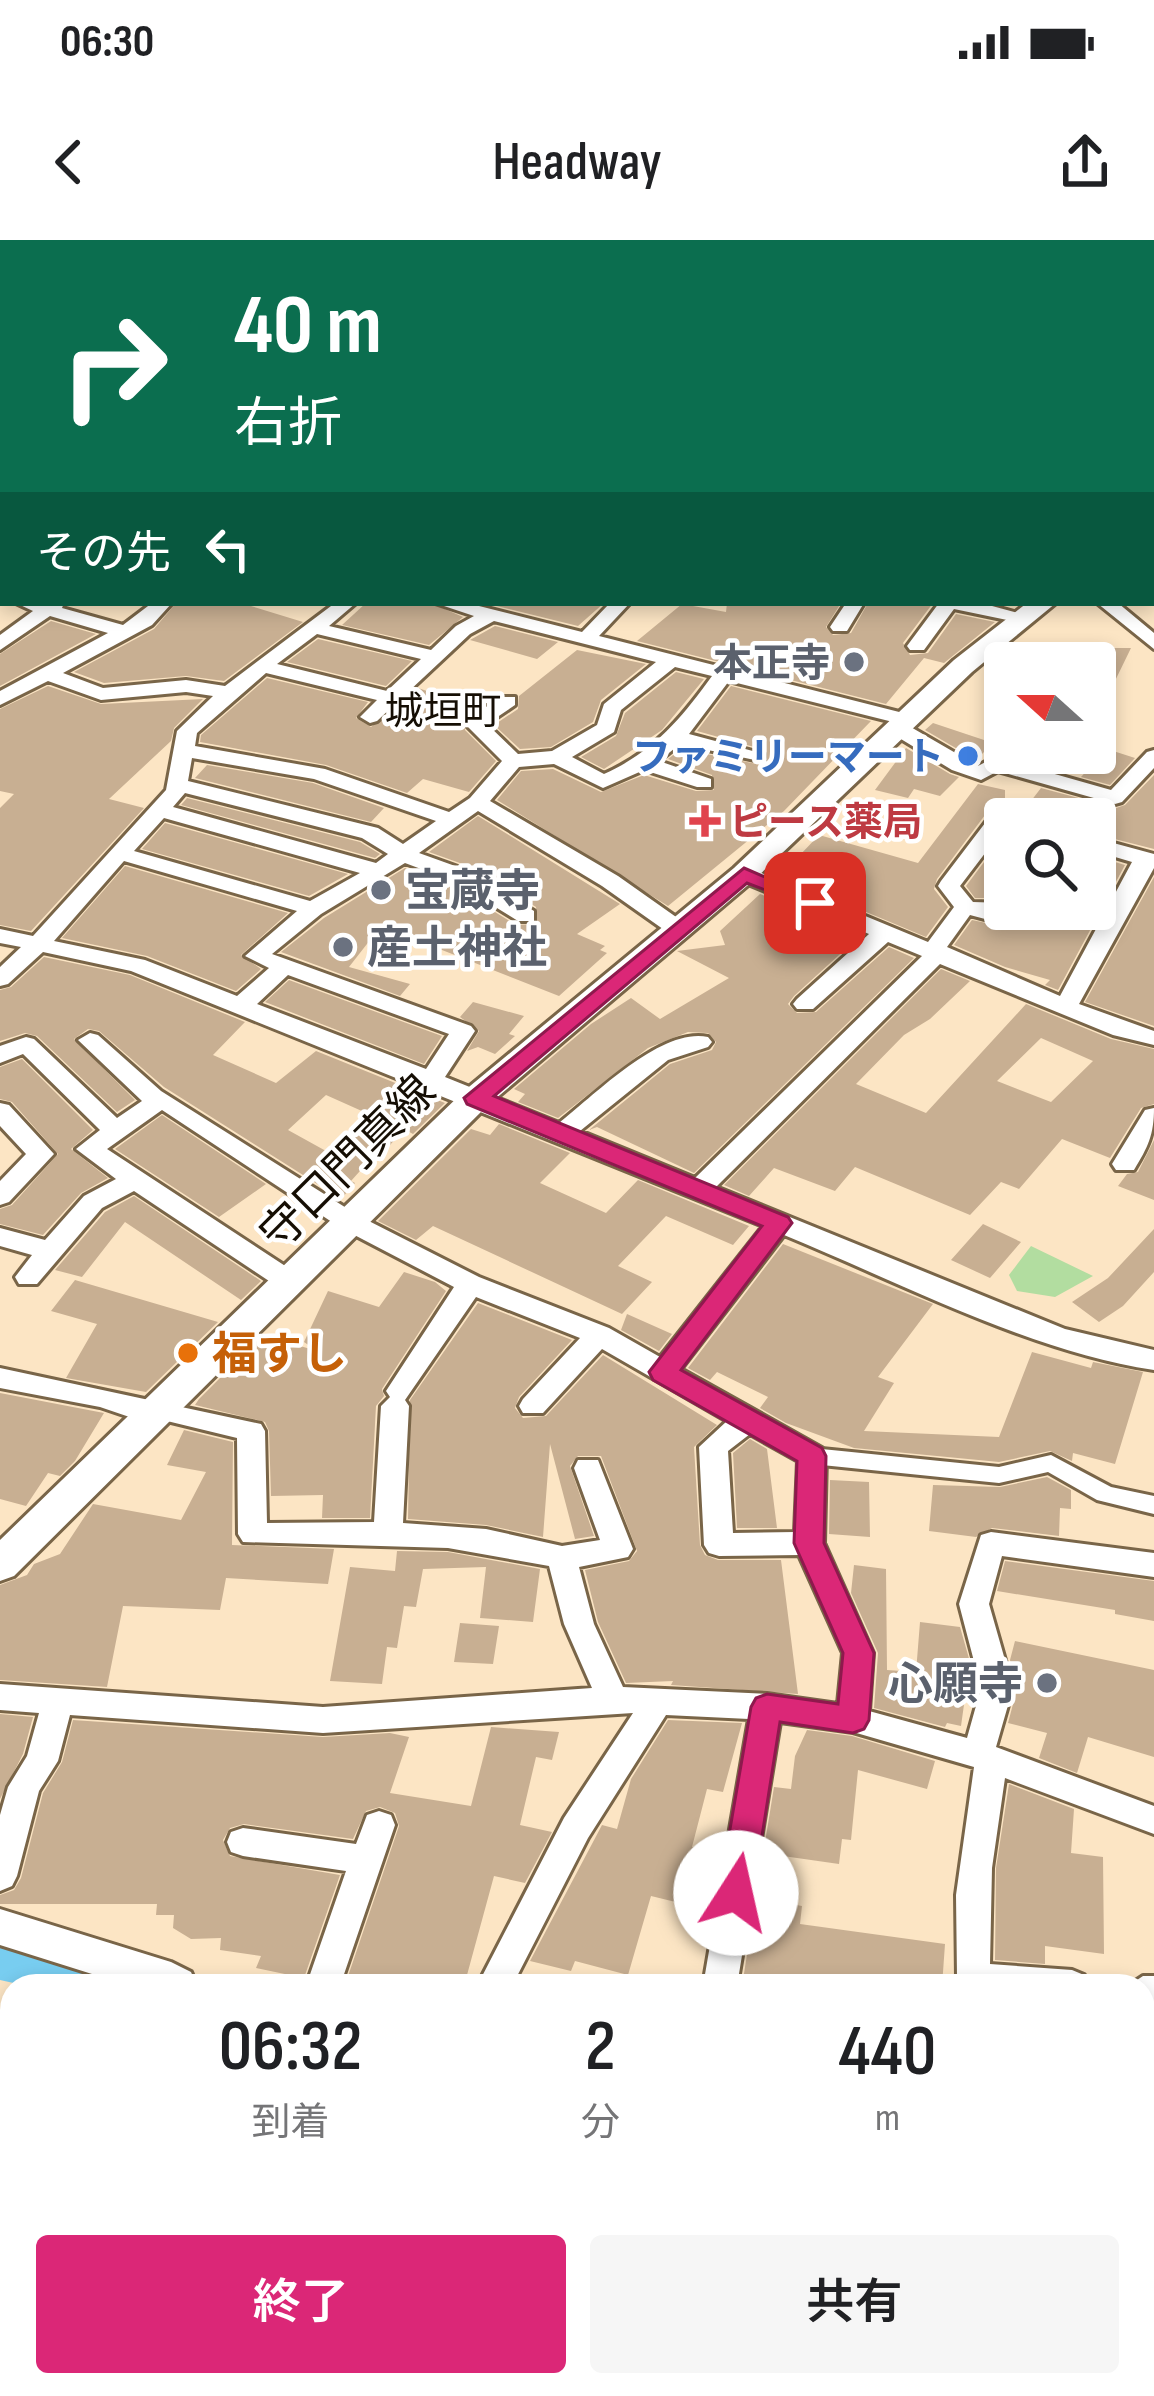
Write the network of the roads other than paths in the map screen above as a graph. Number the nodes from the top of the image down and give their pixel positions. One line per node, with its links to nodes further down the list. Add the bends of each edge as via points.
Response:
1 (52, 606): 14 (street); 16 (street)
2 (159, 606): 14 (street)
3 (342, 606): 12 (street)
4 (456, 606): 11 (street)
5 (618, 606): 15 (street)
6 (853, 606): 13 (street)
7 (949, 606): 18 (street)
8 (982, 606): 10 (street)
9 (1110, 606): 17 (street)
10 (1034, 611): 29 (main road, 守口門真線)
11 (491, 615): 15 (street); 19 (street)
12 (310, 627): 19 (street); 21 (street)
13 (840, 627)
14 (126, 632): 23 (street)
15 (586, 639): 20 (street)
16 (0, 644)
17 (1154, 644)
18 (917, 646)
19 (435, 657): 25 (street)
20 (670, 661): 22 (street); 33 (street, via 611,708 607,728)
21 (261, 666): 24 (street); 25 (street)
22 (724, 674): 29 (street); 30 (street)
23 (50, 675): 24 (street, via 101,694 169,686); 26 (street)
24 (229, 693): 31 (street, via 187,731)
25 (392, 698): 28 (street)
26 (0, 699)
27 (508, 701): 35 (street, via 476,723)
28 (370, 717)
29 (903, 724): 32 (street, via 961,770 981,774 995,763 1115,798); 48 (main road, 守口門真線)
30 (679, 737): 34 (street); 36 (street)
31 (184, 750): 38 (street); 41 (street, via 318,773)
32 (1154, 756)
33 (557, 757): 35 (street); 36 (street, via 603,782)
34 (757, 758)
35 (513, 761): 39 (street)
36 (646, 764): 37 (street)
37 (704, 783)
38 (177, 785): 40 (street); 45 (street, via 353,828)
39 (477, 802): 41 (street); 53 (street)
40 (160, 810): 44 (street); 47 (street)
41 (453, 820): 45 (street)
42 (984, 840): 49 (street, via 950,886)
43 (1116, 852): 46 (street)
44 (118, 853): 50 (street); 56 (street)
45 (406, 856): 47 (street); 52 (street, via 461,876)
46 (1148, 863): 62 (street)
47 (379, 871): 50 (street)
48 (744, 874): 53 (main road, 守口門真線); 54 (street)
49 (965, 907): 51 (street); 57 (street)
50 (313, 909): 58 (street, via 256,956)
51 (984, 912)
52 (526, 916)
53 (678, 928): 68 (main road, 守口門真線)
54 (886, 931): 57 (street); 60 (street)
55 (0, 936): 56 (street)
56 (40, 942): 59 (street); 61 (street, via 137,965)
57 (936, 951): 62 (street); 76 (street)
58 (285, 966): 61 (street); 67 (street, via 464,1031)
59 (0, 979)
60 (805, 1004)
61 (241, 1005): 67 (street)
62 (1066, 1006): 63 (street)
63 (1154, 1038)
64 (90, 1040): 69 (street)
65 (700, 1042): 73 (street, via 660,1055)
66 (0, 1055): 72 (street, via 26,1043)
67 (431, 1080): 68 (street)
68 (476, 1098): 73 (street); 78 (main road, 守口門真線)
69 (158, 1102): 72 (street); 78 (street)
70 (0, 1111): 77 (street, via 41,1154)
71 (1154, 1116): 74 (street)
72 (115, 1130): 75 (street, via 89,1149)
73 (561, 1133): 76 (street)
74 (1125, 1164)
75 (135, 1180): 81 (street, via 93,1202); 83 (street)
76 (698, 1190): 79 (street)
77 (0, 1196)
78 (350, 1222): 83 (main road, 守口門真線); 84 (street)
79 (779, 1223): 86 (street, via 1055,1336); 87 (street)
80 (0, 1238): 81 (street)
81 (48, 1250): 82 (street)
82 (28, 1277)
83 (290, 1282): 90 (main road, 守口門真線)
84 (470, 1284): 85 (street); 95 (street, via 397,1399)
85 (599, 1335): 87 (street); 89 (street)
86 (1154, 1360)
87 (663, 1372): 91 (street)
88 (0, 1378): 90 (street)
89 (533, 1406)
90 (159, 1413): 95 (street, via 251,1431 253,1534); 99 (main road, 守口門真線)
91 (747, 1421): 92 (street); 96 (street, via 713,1447 718,1545)
92 (812, 1456): 94 (street, via 999,1475 1051,1463 1105,1494); 96 (street)
93 (588, 1468): 97 (street, via 618,1549)
94 (1154, 1505)
95 (388, 1535): 97 (street, via 460,1535)
96 (809, 1543): 105 (street, via 858,1653)
97 (562, 1558): 101 (street, via 579,1624)
98 (1154, 1564): 106 (street, via 992,1543 974,1604 997,1688)
99 (0, 1565)
100 (0, 1696): 102 (street)
101 (613, 1699): 102 (street, via 323,1720); 103 (street)
102 (58, 1700): 111 (street)
103 (657, 1702): 104 (street); 115 (street, via 576,1828)
104 (767, 1707): 105 (street); 116 (street)
105 (853, 1720): 106 (street)
106 (985, 1757): 107 (street); 117 (street)
107 (1154, 1820)
108 (380, 1825): 110 (street)
109 (243, 1842): 110 (street)
110 (367, 1860): 114 (street)
111 (0, 1876)
112 (0, 1927): 113 (street)
113 (154, 1974)
114 (327, 1974)
115 (500, 1974)
116 (723, 1974)
117 (972, 1974)

